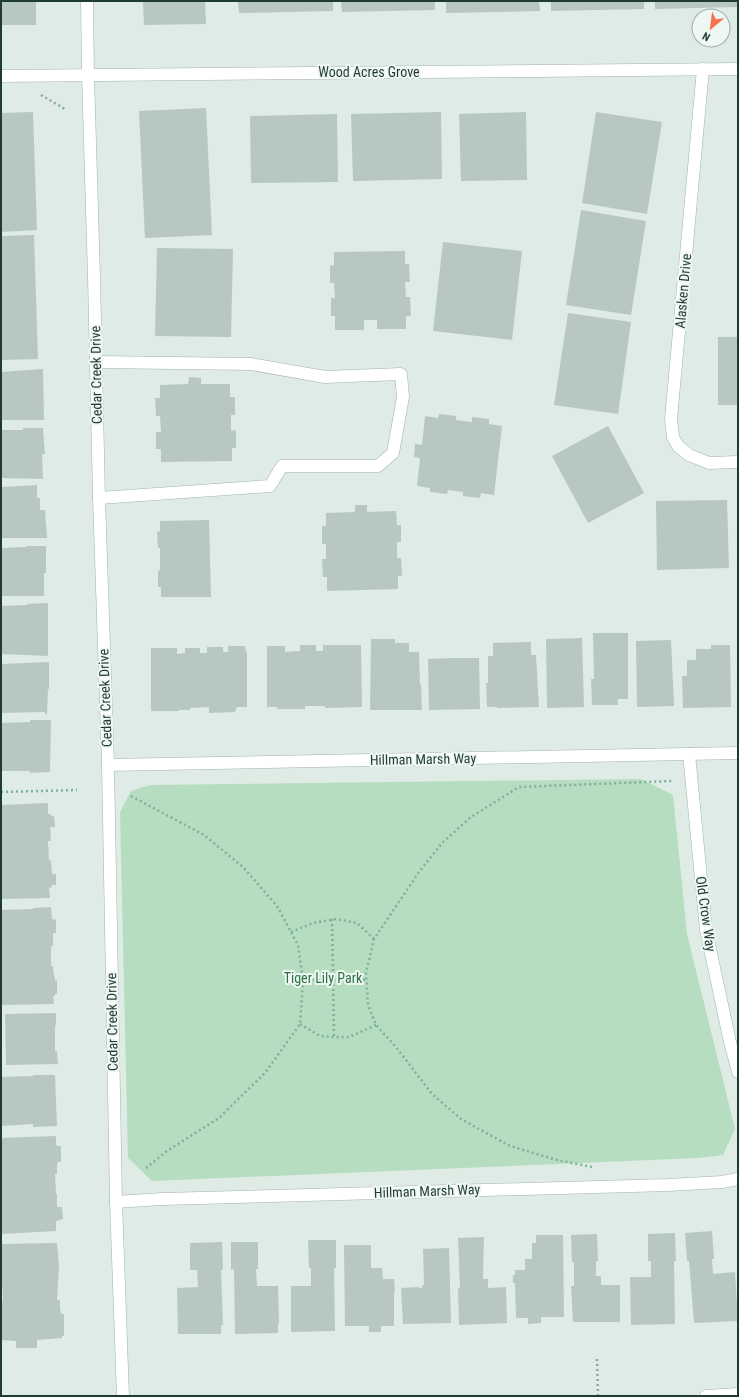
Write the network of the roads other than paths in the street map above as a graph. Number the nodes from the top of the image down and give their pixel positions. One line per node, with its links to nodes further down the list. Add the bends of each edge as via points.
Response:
1 (87, 1): 4 (street, Cedar Creek Drive)
2 (738, 69): 3 (street, Wood Acres Grove)
3 (703, 70): 4 (street, Wood Acres Grove); 7 (street, Alasken Drive, via 671,419 673,437 678,446 689,455 709,463)
4 (88, 75): 5 (street, Wood Acres Grove); 6 (street, Cedar Creek Drive)
5 (1, 76)
6 (96, 362): 8 (street, Cedar Creek Drive); 8 (street, via 252,364 325,377 401,374 403,397 393,453 378,466 282,466 270,486)
7 (738, 462)
8 (99, 498): 11 (street, Cedar Creek Drive)
9 (689, 754): 10 (street, Hillman Marsh Way); 11 (street, Hillman Marsh Way); 12 (street, Old Crow Way, via 706,930)
10 (738, 754)
11 (108, 765): 14 (street, Cedar Creek Drive)
12 (738, 1072)
13 (738, 1179): 14 (street, Hillman Marsh Way, via 668,1185)
14 (116, 1202): 16 (street, Cedar Creek Drive)
15 (735, 1395): 17 (street)
16 (123, 1396)
17 (706, 1396)

